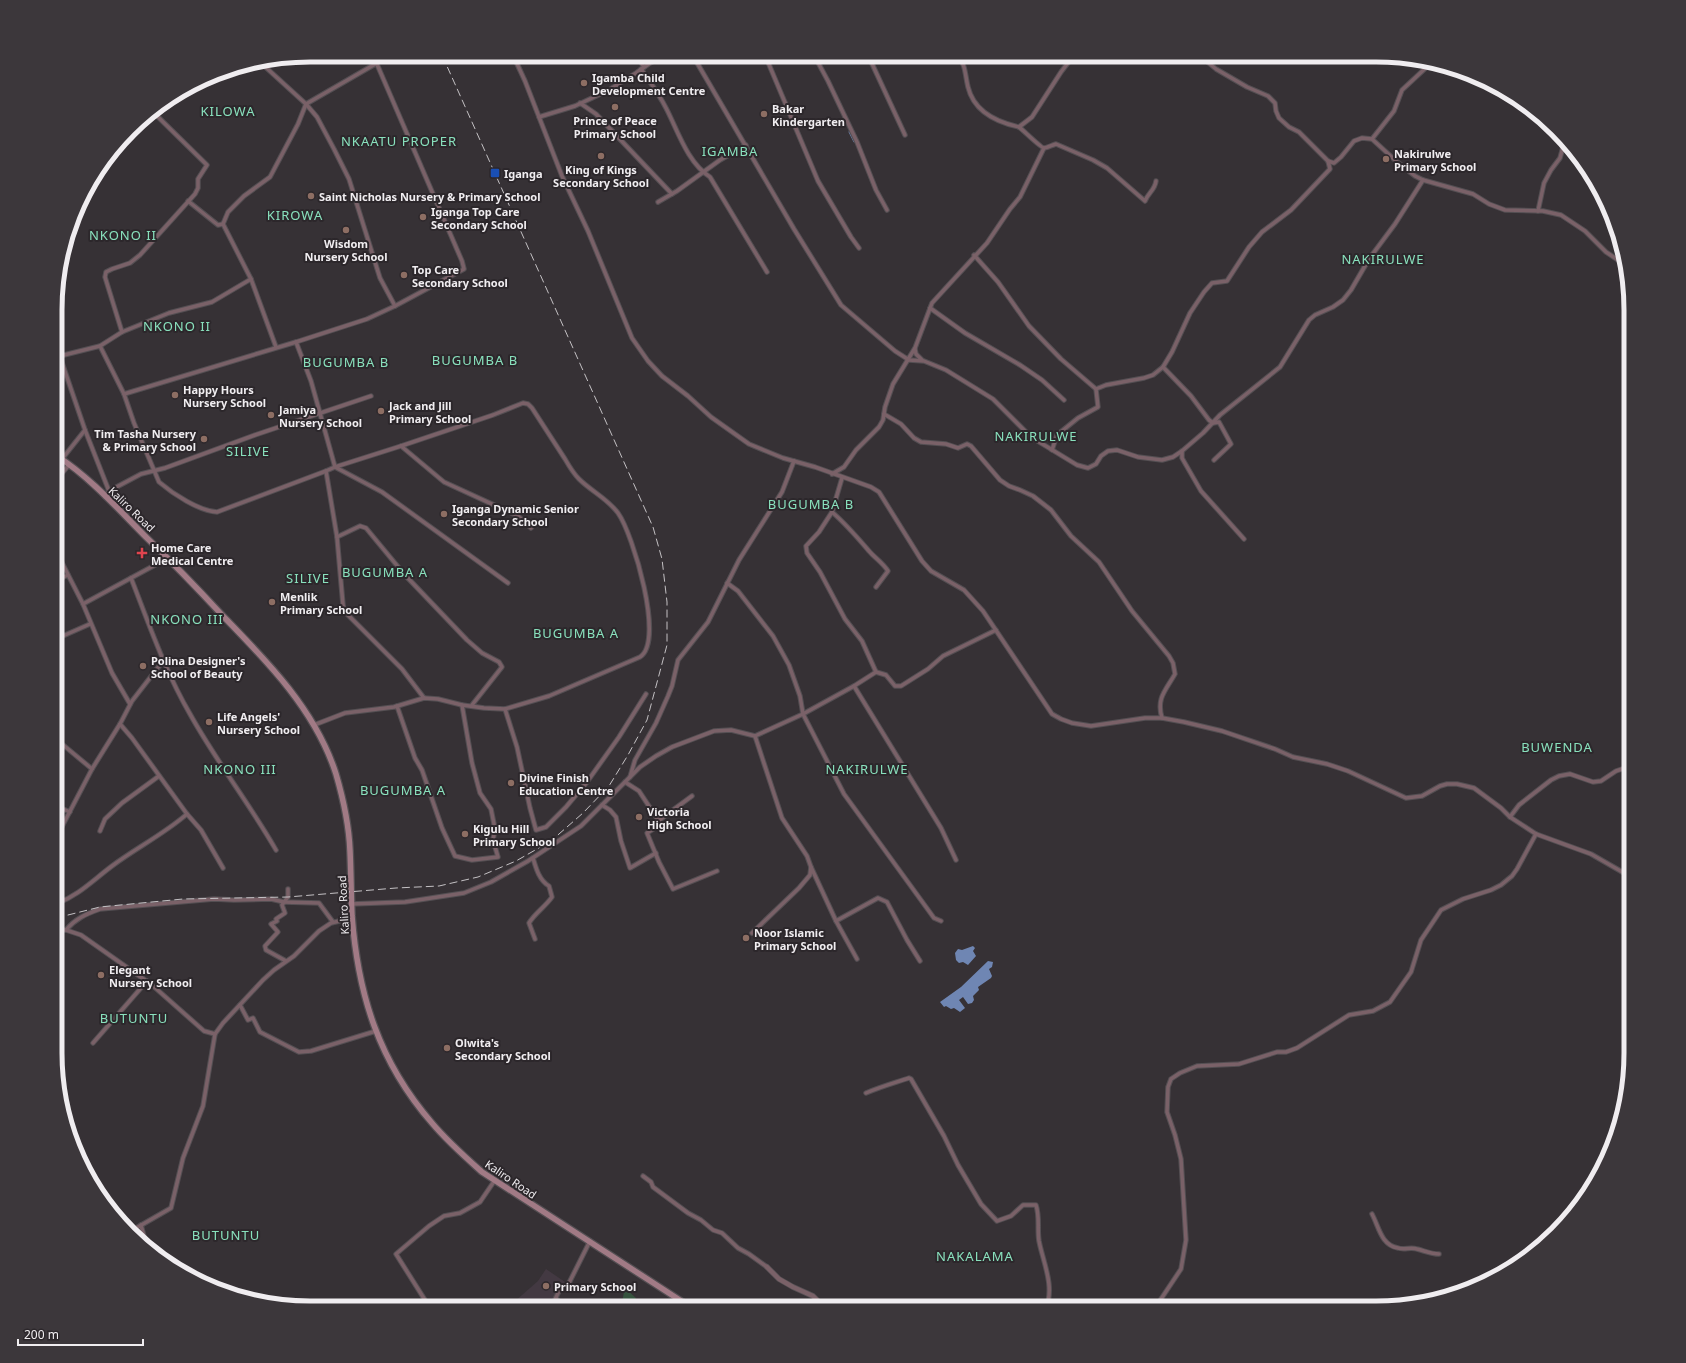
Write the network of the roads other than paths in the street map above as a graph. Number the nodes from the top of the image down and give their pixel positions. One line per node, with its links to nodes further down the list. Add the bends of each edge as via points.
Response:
1 (516, 62): 18 (street)
2 (640, 62): 14 (street)
3 (653, 62): 14 (street)
4 (697, 62): 22 (street)
5 (768, 62): 35 (street, via 818,181)
6 (818, 62): 32 (street, via 876,190)
7 (871, 62): 20 (street)
8 (962, 62): 19 (street, via 976,107 999,122)
9 (1069, 62): 19 (street, via 1032,117)
10 (1208, 62): 25 (street, via 1247,87 1268,96 1274,103 1279,118 1299,132)
11 (377, 63): 16 (street); 40 (street, via 464,266 462,271)
12 (265, 66): 16 (street)
13 (1426, 67): 21 (street, via 1402,90 1394,111)
14 (643, 68): 15 (street, via 608,90); 26 (street, via 659,93 691,158)
15 (580, 103): 18 (street); 29 (street, via 596,114)
16 (306, 104): 34 (street, via 270,177 233,206 224,217); 40 (street, via 317,117 349,179 380,278)
17 (156, 115): 30 (street, via 207,165 198,179 198,188)
18 (539, 117): 66 (street, via 632,338 648,361 711,417 749,444)
19 (1019, 127): 24 (street)
20 (905, 136)
21 (1372, 139): 25 (street, via 1362,138 1354,141 1341,157 1334,162); 27 (street, via 1396,161)
22 (746, 145): 26 (street); 48 (street, via 841,305)
23 (1563, 146): 33 (street, via 1560,158 1544,183)
24 (1044, 148): 28 (street, via 1056,144 1093,160 1107,168 1144,201 1155,189); 36 (street, via 1020,197 987,243)
25 (1328, 161): 51 (street, via 1330,169 1291,210 1262,232 1227,281 1212,283 1204,292 1190,313)
26 (702, 172): 29 (street); 38 (street, via 710,177)
27 (1423, 180): 33 (street, via 1473,194 1505,210); 58 (street, via 1343,300 1309,320 1280,367)
28 (1156, 181)
29 (672, 194): 31 (street)
30 (188, 201): 34 (street, via 218,225); 42 (street, via 130,264 106,272 105,277)
31 (658, 202)
32 (888, 210)
33 (1538, 211): 37 (street, via 1561,215 1586,230 1606,252)
34 (223, 224): 39 (street)
35 (859, 248)
36 (974, 255): 41 (street); 52 (street, via 998,282 1029,326 1061,359)
37 (1619, 261)
38 (767, 272)
39 (251, 279): 42 (street, via 212,302 168,313); 45 (street)
40 (395, 306): 43 (street, via 368,319)
41 (930, 308): 46 (street); 55 (street, via 965,333 1020,364)
42 (122, 332): 44 (street)
43 (296, 342): 45 (street); 56 (street)
44 (100, 346): 47 (street); 53 (street)
45 (276, 347): 53 (street)
46 (915, 348): 48 (street); 49 (street, via 916,354)
47 (62, 356)
48 (909, 360): 49 (street); 57 (street, via 893,384)
49 (923, 361): 61 (street, via 946,370 992,399 1031,437)
50 (62, 362): 59 (street)
51 (1163, 367): 52 (street, via 1153,375); 58 (street)
52 (1096, 389): 61 (street, via 1098,408 1078,418 1057,435)
53 (124, 394): 69 (street)
54 (371, 396): 56 (street)
55 (1064, 400)
56 (320, 412): 68 (street); 69 (street, via 165,468)
57 (884, 414): 72 (street, via 883,420 873,434 856,450 844,467); 102 (street, via 897,421 921,442 946,444 958,448 967,444 971,446 1000,480 1033,496 1051,510 1071,536 1099,562 1132,611 1159,642 1173,663 1176,674 1161,697 1159,707)
58 (1213, 423): 62 (street); 65 (street, via 1219,422 1231,444)
59 (85, 430): 63 (street); 74 (street)
60 (401, 446): 68 (street); 76 (street, via 444,482 518,516); 100 (street, via 523,403 528,404 578,478 618,513 632,540 648,612 649,636 644,654 549,696)
61 (1052, 450): 62 (street, via 1088,468 1096,464 1108,451 1117,450 1138,457 1162,460)
62 (1182, 451): 78 (street, via 1182,458 1201,490)
63 (62, 455)
64 (62, 460): 67 (main road, Kaliro Road)
65 (1214, 460)
66 (794, 462): 72 (street); 85 (street, via 782,492 749,542)
67 (69, 465): 71 (street); 74 (main road, Kaliro Road)
68 (335, 467): 70 (street); 84 (street, via 382,492)
69 (153, 470): 70 (street, via 159,482 166,488 199,508 217,512); 74 (street, via 130,478)
70 (326, 472): 77 (street)
71 (62, 473)
72 (832, 474): 73 (street)
73 (842, 478): 75 (street); 89 (street, via 879,492 931,572 964,590)
74 (107, 494): 79 (main road, Kaliro Road)
75 (832, 512): 86 (street, via 886,567 888,571); 92 (street, via 806,546 807,553 845,619 862,640)
76 (531, 528)
77 (337, 537): 95 (street, via 345,612 402,669); 99 (street, via 360,526 366,528 404,574 467,640 482,653 499,662 502,667)
78 (1244, 539)
79 (168, 558): 83 (street); 104 (main road, Kaliro Road, via 266,662)
80 (62, 563): 81 (street)
81 (68, 575): 82 (street); 87 (street)
82 (62, 578)
83 (131, 578): 87 (street); 91 (street)
84 (508, 583)
85 (728, 583): 101 (street, via 738,591 773,636 800,696); 110 (street, via 708,622 678,660 668,696 656,723 634,760)
86 (876, 587)
87 (83, 604): 88 (street)
88 (90, 624): 90 (street); 96 (street, via 112,673)
89 (996, 630): 92 (street, via 943,656 901,686 895,686 886,675); 102 (street, via 1052,714 1061,719 1091,726)
90 (62, 636)
91 (163, 661): 96 (street); 122 (street, via 209,748)
92 (876, 672): 93 (street)
93 (854, 686): 101 (street); 125 (street, via 941,828)
94 (646, 694): 100 (street, via 587,782 546,827 536,830 517,747)
95 (424, 698): 97 (street); 98 (street)
96 (130, 704): 103 (street)
97 (462, 705): 98 (street, via 478,786 491,809 495,829 493,840 498,857 472,860 455,856 442,828); 99 (street)
98 (397, 706): 104 (street, via 345,713)
99 (472, 706): 100 (street)
100 (505, 709)
101 (803, 714): 105 (street); 136 (street, via 844,794 934,918)
102 (1162, 718): 117 (street, via 1222,731 1293,757 1327,764 1406,798 1422,796 1447,784 1474,788)
103 (120, 724): 108 (street); 109 (street)
104 (314, 725): 133 (main road, Kaliro Road, via 335,771 345,812 350,848)
105 (755, 736): 110 (street, via 731,730 714,731 656,756); 126 (street, via 782,818 807,856)
106 (62, 743): 108 (street)
107 (1624, 768): 117 (street, via 1601,781 1593,782 1570,774 1559,776 1519,805)
108 (92, 769): 115 (street)
109 (159, 776): 116 (street); 120 (street, via 122,803 105,819)
110 (630, 777): 111 (street)
111 (625, 782): 113 (street); 118 (street, via 639,791)
112 (692, 796): 118 (street)
113 (602, 805): 123 (street, via 616,818 620,841 630,868); 124 (street, via 581,826)
114 (62, 809): 115 (street)
115 (70, 812): 119 (street)
116 (187, 814): 127 (street, via 201,830); 131 (street, via 111,867 79,893)
117 (1510, 817): 121 (street)
118 (658, 821): 123 (street, via 658,826 647,833)
119 (62, 827)
120 (100, 831)
121 (1536, 834): 129 (street, via 1591,854); 167 (street, via 1517,869 1501,885 1441,910 1421,940 1411,972 1390,1002 1373,1011 1349,1015 1297,1048 1286,1052 1277,1052 1239,1064 1197,1066 1171,1079 1168,1087 1167,1112 1176,1135 1181,1159 1186,1240 1181,1269)
122 (276, 850)
123 (656, 853): 128 (street, via 673,889)
124 (533, 858): 133 (street, via 503,876 464,893 405,902); 141 (street, via 539,875 548,886 552,897 529,923)
125 (956, 860)
126 (811, 867): 135 (street); 140 (street, via 810,875 800,888)
127 (223, 868)
128 (716, 871)
129 (1624, 873)
130 (288, 889): 132 (street, via 288,897)
131 (62, 901)
132 (284, 902): 137 (street, via 319,903); 139 (street, via 271,899 214,899 100,909 72,922); 143 (street, via 282,905 285,913 271,924 278,932 265,946 271,954)
133 (352, 904): 134 (main road, Kaliro Road)
134 (352, 918): 137 (street); 147 (main road, Kaliro Road, via 362,986)
135 (836, 921): 142 (street); 144 (street, via 878,898 887,902)
136 (941, 921)
137 (332, 922): 143 (street)
138 (62, 930): 139 (street)
139 (66, 930): 145 (street, via 81,935)
140 (752, 932)
141 (535, 939)
142 (858, 959)
143 (286, 961): 146 (street, via 263,980)
144 (920, 962)
145 (147, 981): 148 (street, via 204,1031); 149 (street)
146 (240, 1005): 147 (street, via 248,1020 253,1018 260,1032 299,1052 311,1051); 148 (street)
147 (376, 1031): 152 (main road, Kaliro Road, via 397,1075 420,1109 460,1152)
148 (215, 1034): 154 (street, via 203,1106 184,1158 171,1208)
149 (93, 1044)
150 (866, 1093): 166 (street, via 880,1086 911,1079 981,1204 996,1221 1011,1216 1023,1205 1036,1205 1039,1214 1039,1242 1048,1278)
151 (643, 1176): 159 (street, via 653,1187 688,1213 722,1233 738,1248)
152 (495, 1180): 157 (main road, Kaliro Road); 161 (street, via 480,1202 460,1213 444,1216 396,1254)
153 (1372, 1214): 158 (street, via 1382,1235 1393,1247)
154 (141, 1225): 155 (street); 156 (street)
155 (135, 1228)
156 (145, 1238)
157 (590, 1241): 160 (street, via 570,1283 559,1291); 164 (main road, Kaliro Road)
158 (1439, 1254)
159 (767, 1268): 165 (street, via 779,1279)
160 (556, 1298): 162 (street); 163 (street)
161 (426, 1301)
162 (554, 1301)
163 (558, 1301)
164 (681, 1301)
165 (818, 1301)
166 (1048, 1301)
167 (1160, 1301)

